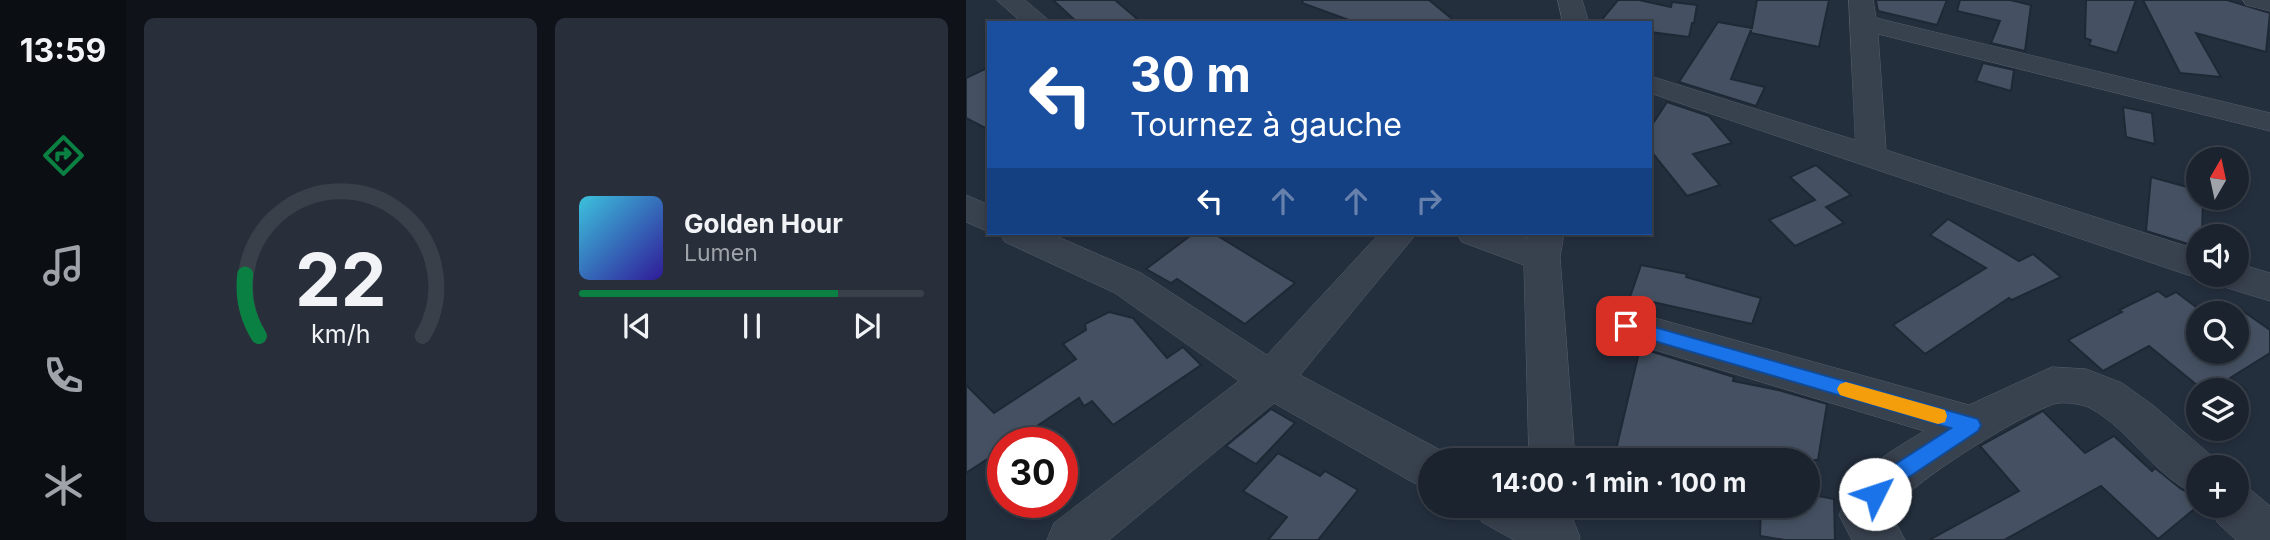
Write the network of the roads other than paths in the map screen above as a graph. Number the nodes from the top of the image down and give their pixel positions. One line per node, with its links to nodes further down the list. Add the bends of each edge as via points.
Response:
1 (1009, 0): 6 (street)
2 (1570, 0): 7 (street)
3 (2255, 0): 4 (street)
4 (2270, 4)
5 (1863, 12): 9 (street); 10 (street)
6 (1036, 21)
7 (1575, 21)
8 (1652, 85): 10 (street)
9 (2270, 122)
10 (1871, 158): 15 (street)
11 (1021, 235): 19 (street, via 1128,283)
12 (1398, 235): 19 (street)
13 (1486, 235): 14 (street)
14 (1544, 245): 21 (street)
15 (2186, 260)
16 (2249, 281): 17 (street)
17 (2270, 287)
18 (1626, 326): 20 (street)
19 (1270, 380): 22 (street); 28 (street)
20 (1971, 425): 23 (street, via 2052,384 2086,387 2139,420); 29 (street, via 1887,480 1875,494 1863,515)
21 (1552, 448)
22 (1418, 461)
23 (2186, 462)
24 (1530, 518): 26 (street)
25 (2248, 518): 27 (street)
26 (1555, 528)
27 (2270, 538)
28 (1071, 540)
29 (1881, 540)

